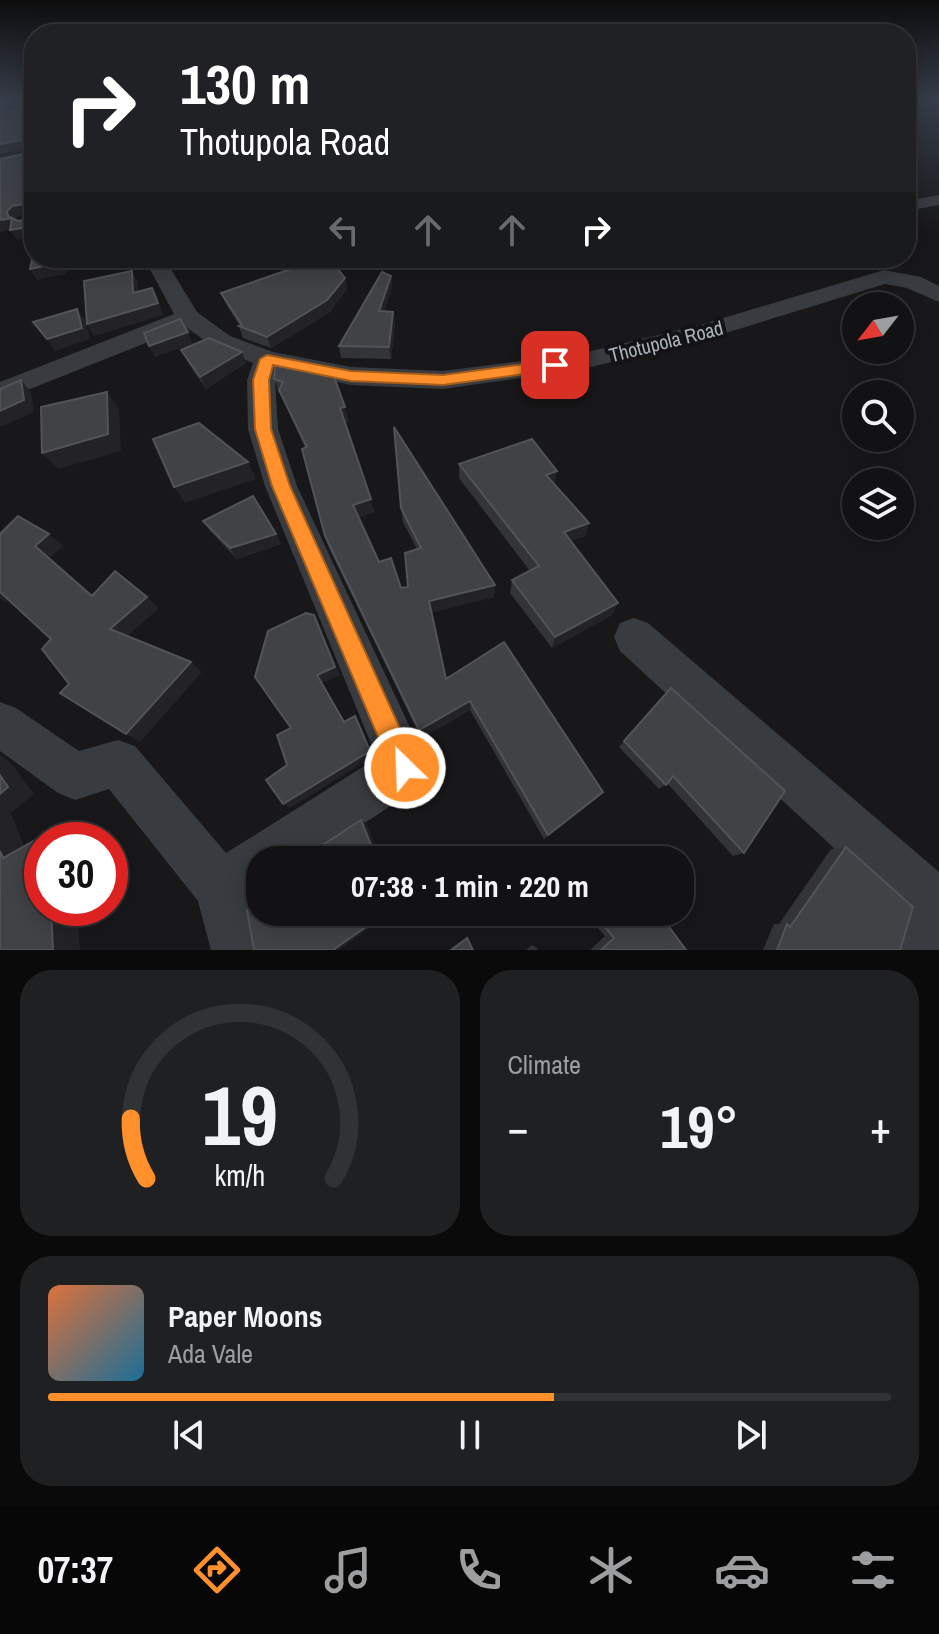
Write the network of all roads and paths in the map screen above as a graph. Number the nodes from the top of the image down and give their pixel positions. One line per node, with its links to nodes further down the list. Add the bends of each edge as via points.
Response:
1 (939, 200): 2 (street)
2 (916, 204)
3 (160, 268): 7 (street, Thotupola Road)
4 (886, 268): 5 (street)
5 (913, 282): 6 (street); 8 (street, Thotupola Road, via 884,277 707,331 583,361 443,380 351,376)
6 (939, 295)
7 (188, 317): 8 (street, Thotupola Road, via 221,341); 9 (street)
8 (267, 359): 12 (street, via 261,380 263,429 281,486 405,768)
9 (0, 392)
10 (634, 637): 15 (street)
11 (0, 724): 13 (street, via 75,776 118,763)
12 (285, 846)
13 (246, 868)
14 (246, 888): 16 (street)
15 (932, 900): 17 (street)
16 (239, 950)
17 (918, 950)

